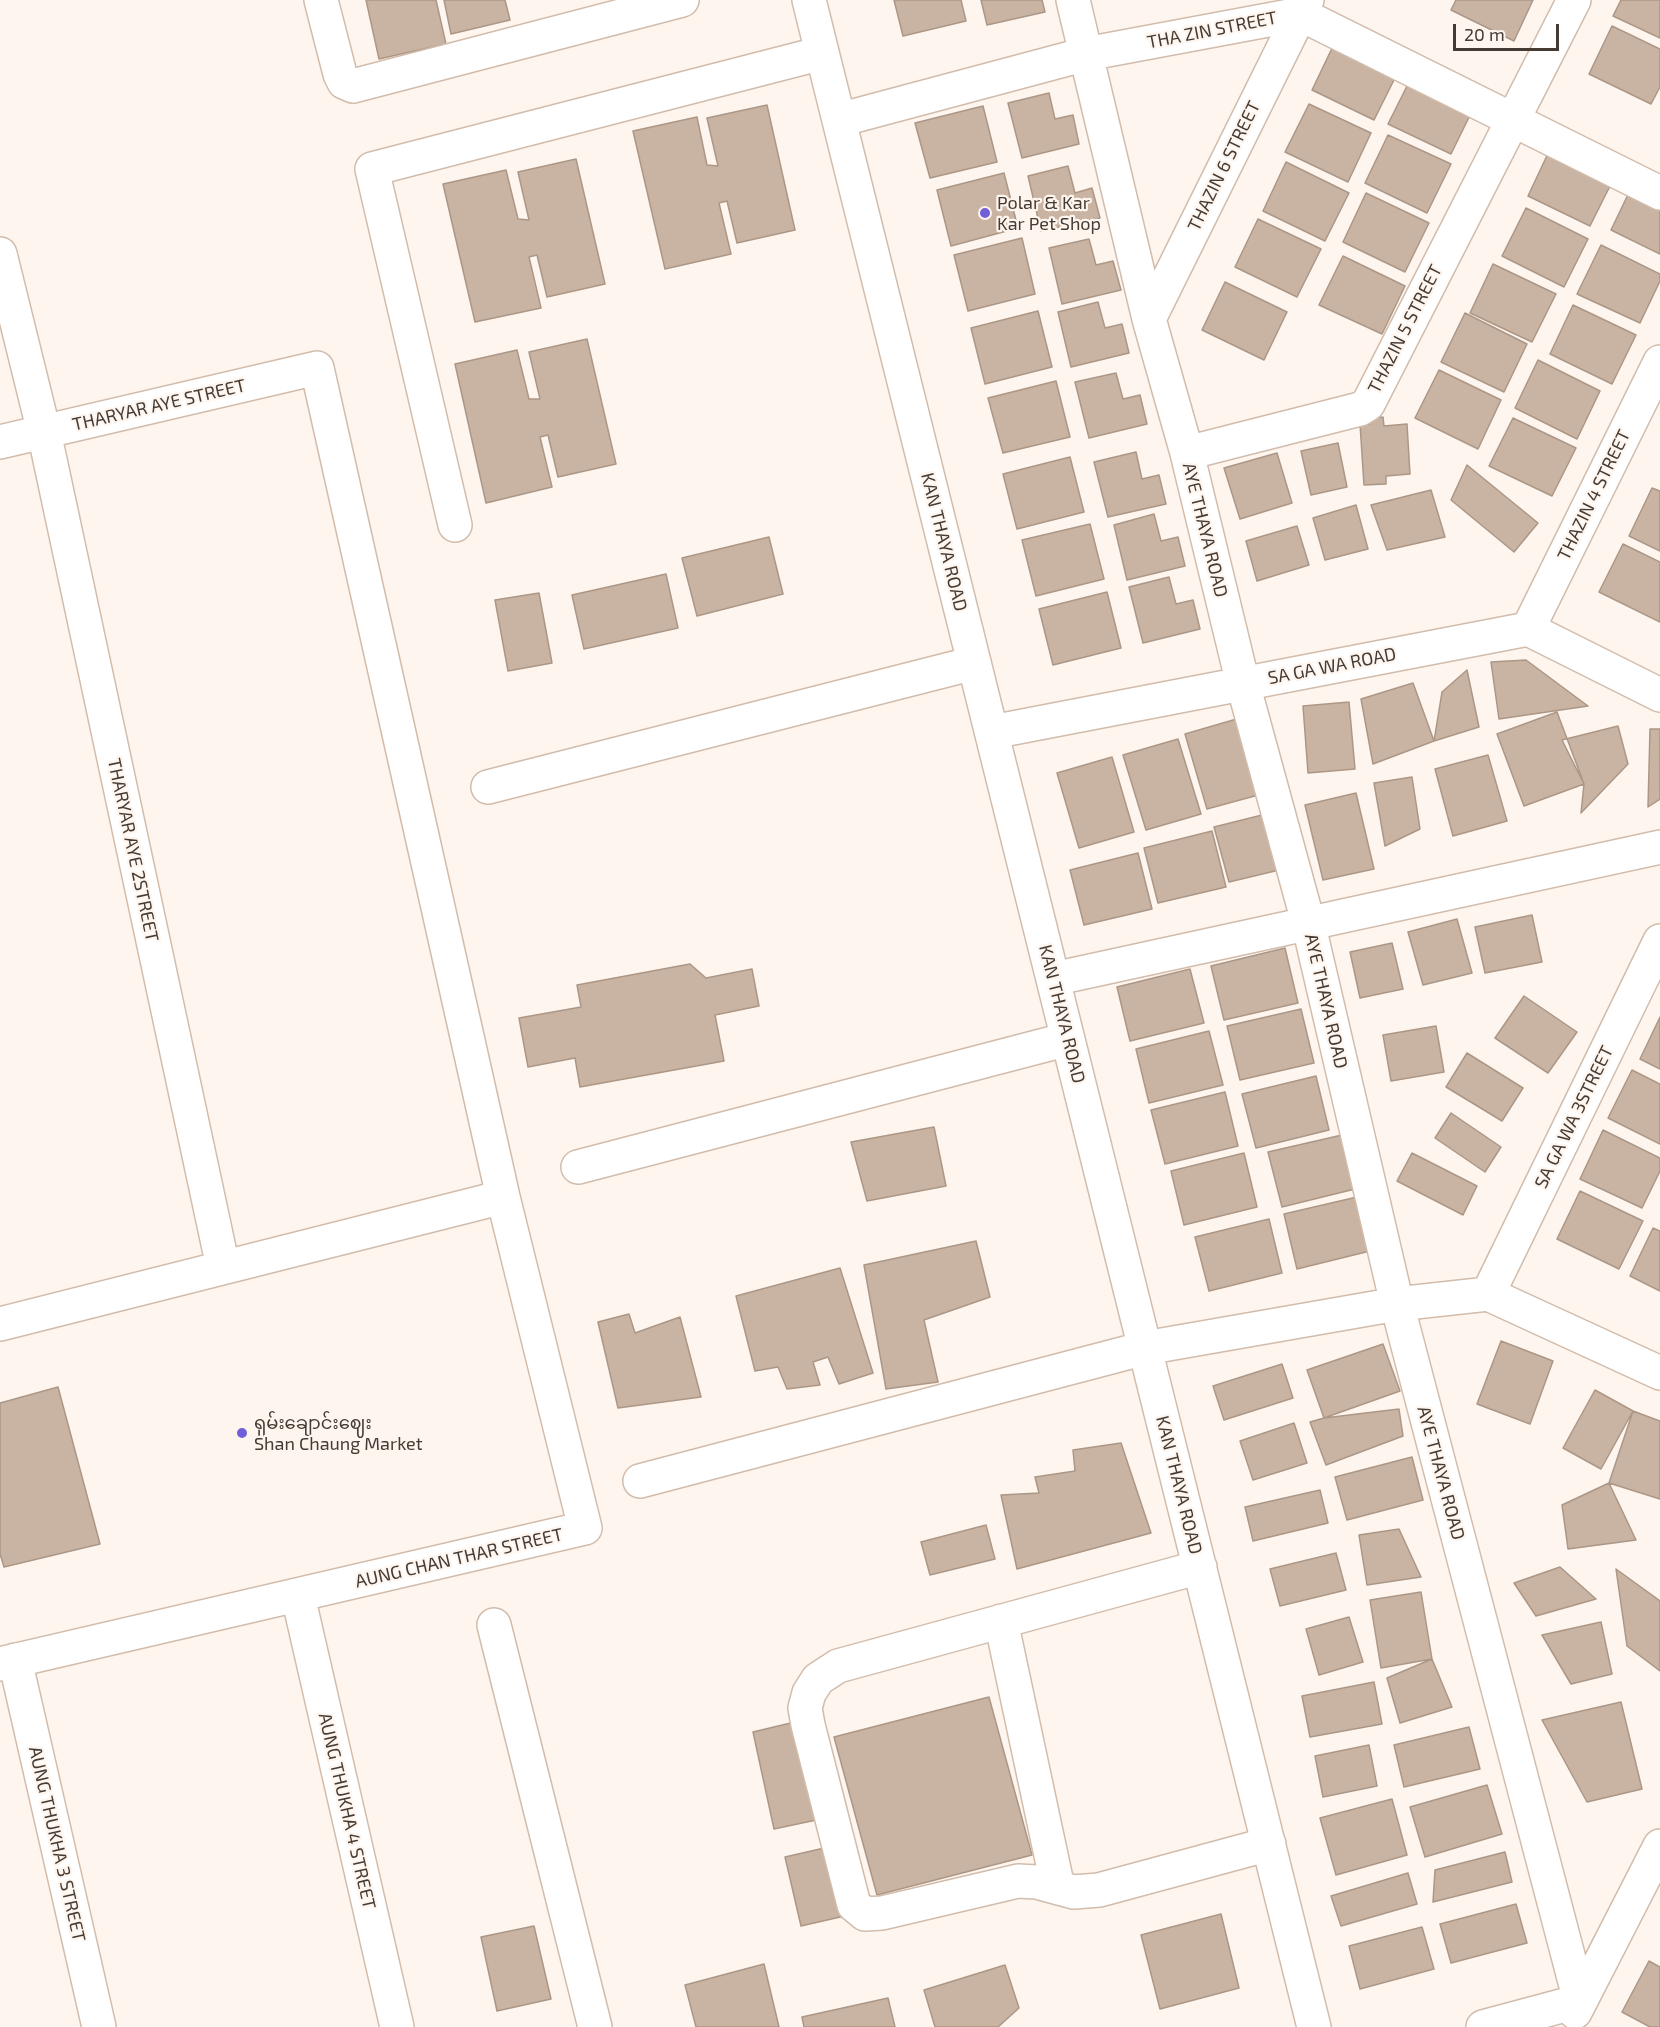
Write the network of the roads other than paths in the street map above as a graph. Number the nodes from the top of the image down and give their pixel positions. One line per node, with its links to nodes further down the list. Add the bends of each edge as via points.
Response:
1 (321, 0): 2 (street, via 340,74 344,82 353,86)
2 (682, 0)
3 (809, 0): 7 (street, KAN THAYA ROAD)
4 (1073, 0): 8 (street, AYE THAYA ROAD)
5 (1574, 0): 10 (street, THAZIN 5 STREET)
6 (1303, 7): 8 (street, THA ZIN STREET); 10 (street, THA ZIN STREET); 13 (street, THAZIN 6 STREET)
7 (822, 53): 9 (street, KAN THAYA ROAD); 18 (street, via 372,169)
8 (1086, 54): 9 (street, THA ZIN STREET); 13 (street, AYE THAYA ROAD)
9 (839, 120): 20 (street, KAN THAYA ROAD)
10 (1513, 120): 11 (street, THA ZIN STREET); 17 (street, THAZIN 5 STREET, via 1368,404)
11 (1660, 193)
12 (0, 254): 15 (street, THARYAR AYE 2STREET)
13 (1149, 319): 17 (street, AYE THAYA ROAD)
14 (1660, 362): 19 (street, THAZIN 4 STREET)
15 (44, 432): 16 (street, THARYAR AYE STREET); 31 (street, THARYAR AYE STREET, via 317,368); 32 (street, THARYAR AYE 2STREET)
16 (0, 442)
17 (1186, 453): 21 (street, AYE THAYA ROAD)
18 (455, 525)
19 (1528, 629): 21 (street, SA GA WA ROAD); 22 (street)
20 (974, 663): 23 (street, KAN THAYA ROAD); 24 (street)
21 (1242, 684): 23 (street, SA GA WA ROAD); 26 (street, AYE THAYA ROAD)
22 (1660, 694)
23 (992, 732): 28 (street, KAN THAYA ROAD)
24 (488, 787)
25 (1660, 847): 26 (street)
26 (1308, 922): 28 (street); 34 (street, AYE THAYA ROAD)
27 (1660, 941): 33 (street, SA GA WA 3STREET)
28 (1053, 979): 29 (street, KAN THAYA ROAD)
29 (1068, 1039): 30 (street); 36 (street, KAN THAYA ROAD)
30 (578, 1167)
31 (503, 1197): 32 (street); 40 (street, AUNG CHAN THAR STREET, via 585,1528)
32 (223, 1268): 35 (street)
33 (1488, 1294): 34 (street); 37 (street)
34 (1397, 1304): 36 (street); 47 (street, AYE THAYA ROAD)
35 (0, 1324)
36 (1145, 1348): 38 (street); 39 (street, KAN THAYA ROAD)
37 (1660, 1373)
38 (640, 1481)
39 (1200, 1567): 41 (street); 44 (street, KAN THAYA ROAD)
40 (298, 1596): 43 (street, AUNG CHAN THAR STREET); 50 (street, AUNG THUKHA 4 STREET)
41 (1001, 1621): 46 (street); 46 (street, via 838,1666 818,1679 809,1693 805,1708 808,1725 854,1905 865,1914 1018,1881)
42 (494, 1625): 51 (street)
43 (7, 1662): 49 (street, AUNG THUKHA 3 STREET)
44 (1269, 1844): 46 (street, via 1099,1890 1074,1892); 48 (street, KAN THAYA ROAD)
45 (1660, 1846): 47 (street)
46 (1058, 1888)
47 (1574, 2014): 52 (street)
48 (1308, 2026)
49 (99, 2027)
50 (397, 2027)
51 (595, 2027)
52 (1483, 2027)

